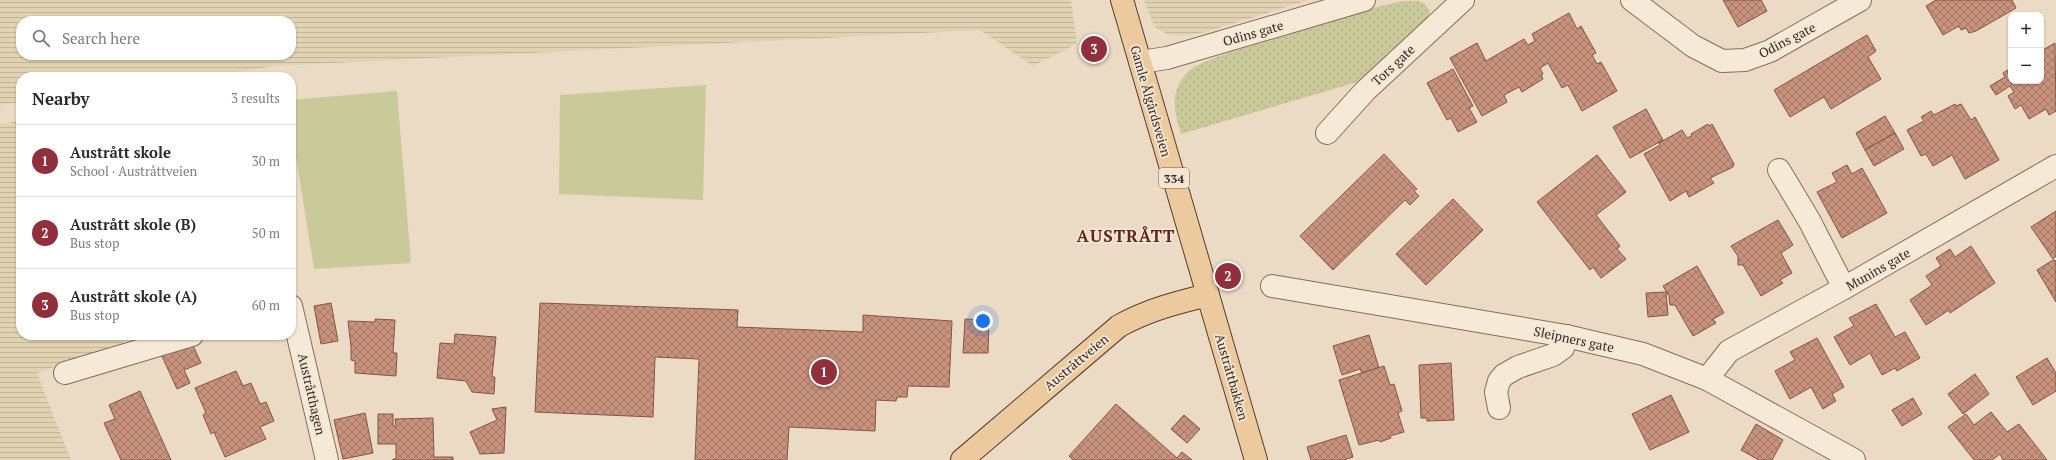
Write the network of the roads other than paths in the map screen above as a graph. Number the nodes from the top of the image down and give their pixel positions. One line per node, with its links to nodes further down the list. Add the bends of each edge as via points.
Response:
1 (1122, 0): 6 (main road, Gamle Ålgårdsveien / 334)
2 (1364, 0): 6 (street, Odins gate, via 1167,58)
3 (1463, 0): 7 (street, Tors gate, via 1365,91)
4 (1632, 0): 5 (street, Odins gate, via 1693,46 1722,61 1745,60 1770,51)
5 (1860, 0)
6 (1140, 62): 12 (main road, Gamle Ålgårdsveien / 334)
7 (1327, 133)
8 (2056, 166): 11 (street, Munins gate)
9 (1779, 170): 11 (street, via 1809,220)
10 (1272, 286): 14 (street, Sleipners gate)
11 (1844, 288): 17 (street, Munins gate, via 1729,351)
12 (1208, 295): 20 (main road, Austråttveien, via 1142,313 1119,326); 21 (main road, Austråttbakken / 334)
13 (296, 327): 19 (street, Austråtthagen)
14 (1566, 336): 17 (street, Sleipners gate, via 1643,354); 18 (street, via 1563,348 1553,355 1518,367 1504,375 1496,392)
15 (175, 340): 16 (street)
16 (65, 373)
17 (1707, 379): 22 (street, Sleipners gate)
18 (1499, 408)
19 (327, 460)
20 (962, 460)
21 (1256, 460)
22 (1854, 460)

